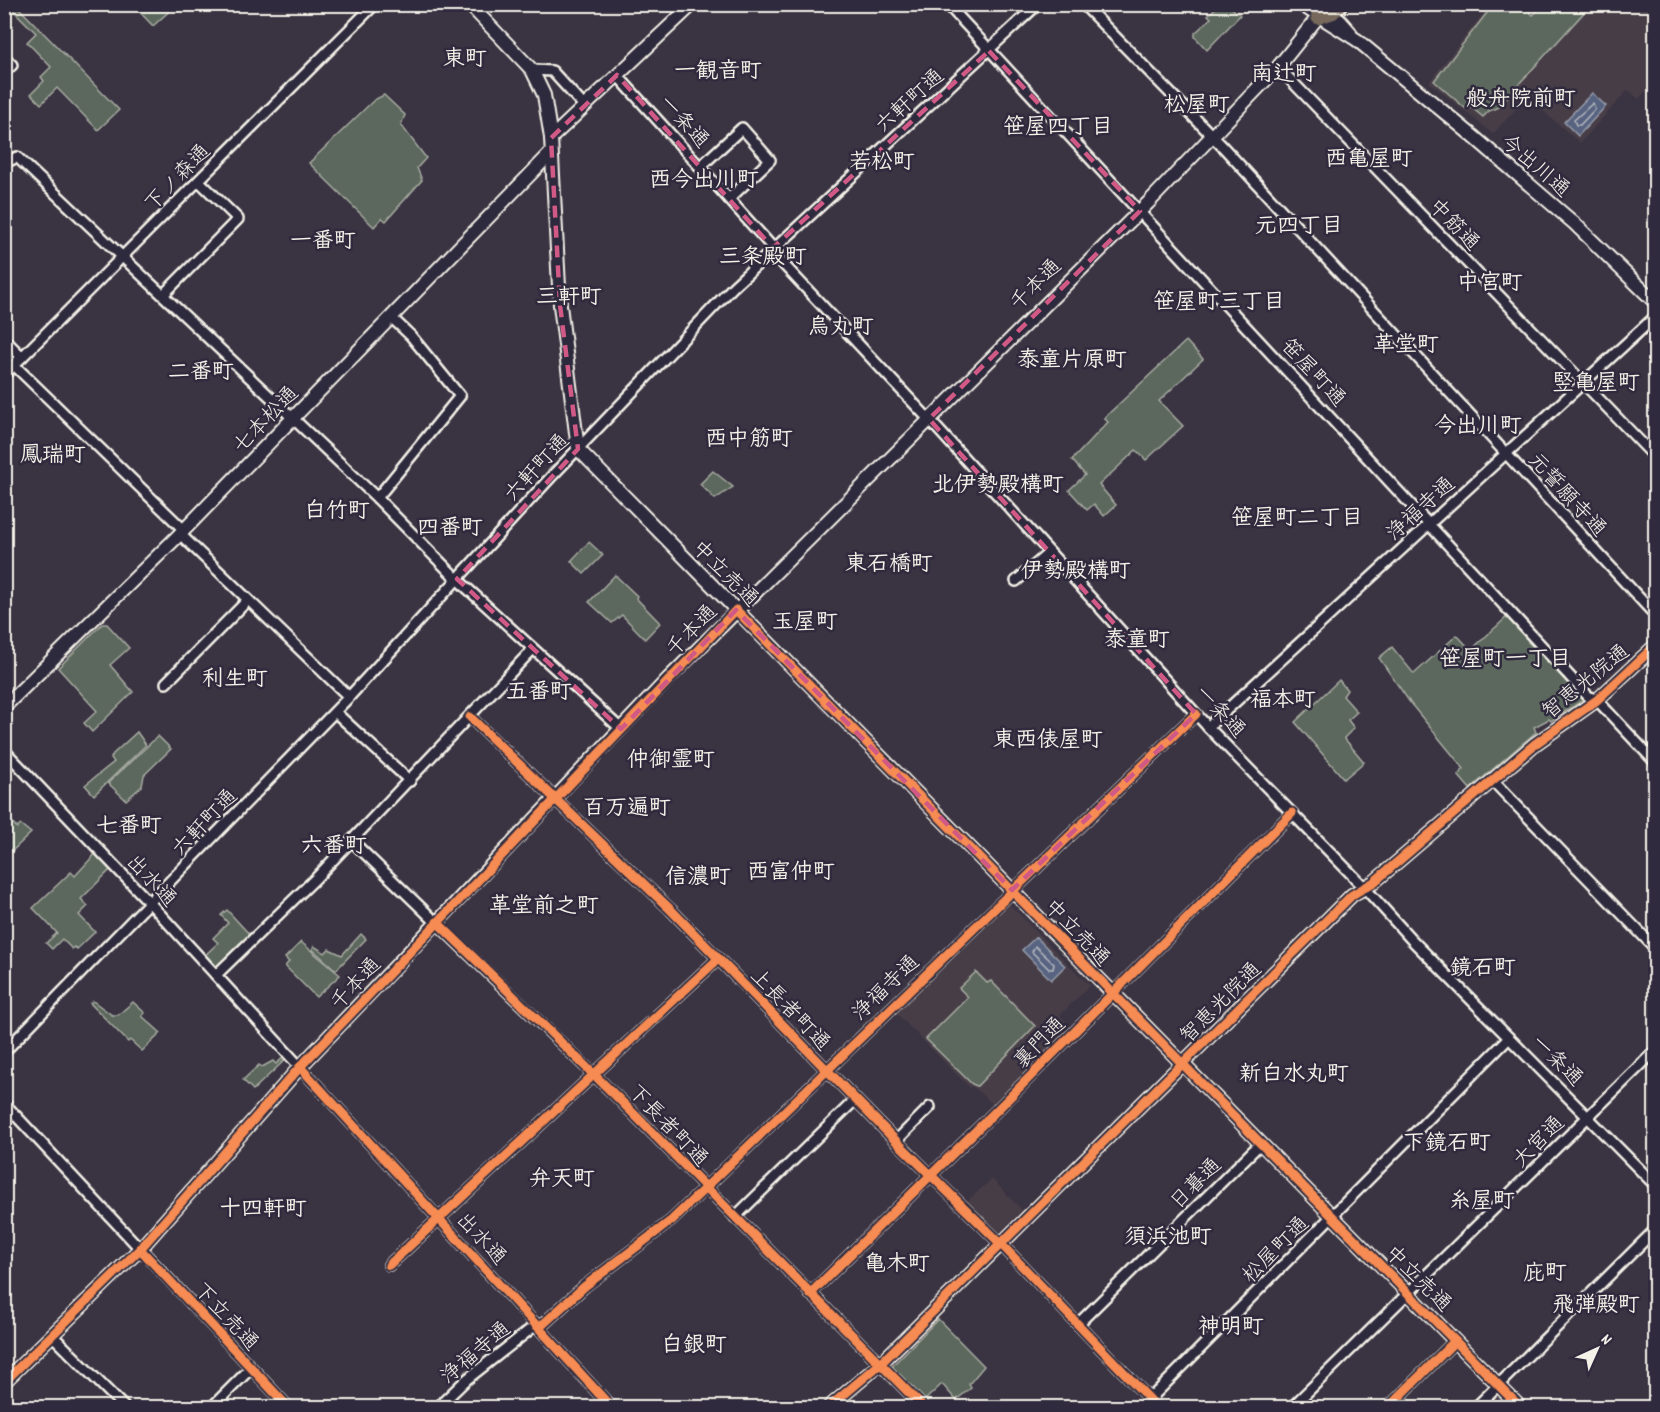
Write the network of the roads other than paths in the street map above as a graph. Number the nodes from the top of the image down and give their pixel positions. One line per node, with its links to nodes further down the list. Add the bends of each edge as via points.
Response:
1 (375, 4): 21 (street, 下ノ森通)
2 (469, 4): 12 (street)
3 (693, 4): 14 (street)
4 (947, 4): 9 (street, 笹屋町通)
5 (1038, 4): 9 (street, 六軒町通)
6 (1083, 4): 16 (street, 元誓願寺通)
7 (1300, 4): 8 (street, 今出川通)
8 (1327, 9): 11 (street, 千本通); 27 (street, 今出川通, via 1357,40 1575,224)
9 (989, 51): 23 (street, 笹屋町通); 24 (street, 六軒町通)
10 (4, 57): 13 (street, via 12,65)
11 (1278, 67): 16 (street, 千本通); 34 (street, 中筋通)
12 (532, 70): 15 (street, via 552,71); 17 (street, via 544,95)
13 (4, 72)
14 (617, 75): 15 (street); 20 (street, 一条通)
15 (584, 106): 17 (street)
16 (1214, 136): 23 (street, 千本通); 38 (street, 元誓願寺通)
17 (551, 138): 19 (street)
18 (4, 154): 25 (street, via 11,160 17,157)
19 (550, 154): 29 (street, 七本松通); 37 (street, via 560,305)
20 (700, 167): 22 (street, 一条通); 22 (street, via 742,128 770,160)
21 (199, 181): 25 (street, 下ノ森通); 26 (street, via 238,219)
22 (729, 199): 24 (street, 一条通)
23 (1140, 211): 36 (street, 千本通); 41 (street, 笹屋町通)
24 (771, 249): 36 (street, 一条通); 37 (street, 六軒町通)
25 (125, 257): 26 (street); 31 (street, 下ノ森通)
26 (163, 295): 35 (street)
27 (1656, 303)
28 (1656, 316): 34 (street, 浄福寺通)
29 (392, 318): 35 (street, 七本松通); 40 (street, via 460,396)
30 (4, 339): 31 (street)
31 (22, 357): 32 (street, 下ノ森通)
32 (14, 365): 33 (street, 下ノ森通); 42 (street)
33 (4, 375)
34 (1584, 384): 38 (street, 浄福寺通); 39 (street, 中筋通)
35 (292, 419): 40 (street); 42 (street, 七本松通)
36 (929, 419): 43 (street, 一条通); 47 (street, 千本通)
37 (578, 449): 44 (street, 六軒町通); 47 (street, 中立売通)
38 (1507, 454): 41 (street, 浄福寺通); 48 (street, 元誓願寺通)
39 (1656, 458)
40 (377, 498): 44 (street)
41 (1429, 523): 53 (street, 笹屋町通, via 1588,696); 58 (street, 浄福寺通)
42 (182, 532): 46 (street); 54 (street, 七本松通)
43 (1048, 553): 45 (street); 56 (street, 一条通)
44 (457, 579): 50 (street); 52 (street, 六軒町通)
45 (1016, 580)
46 (248, 600): 51 (street); 52 (street)
47 (736, 610): 59 (street, 千本通); 68 (street, 中立売通)
48 (1656, 616)
49 (1656, 645): 53 (street, 智恵光院通)
50 (532, 650): 57 (street); 59 (street)
51 (166, 683)
52 (349, 697): 55 (street, 六軒町通)
53 (1597, 700): 61 (street, 笹屋町通); 63 (street, 智恵光院通, via 1535,744)
54 (4, 707)
55 (335, 712): 62 (street); 69 (street, 六軒町通)
56 (1196, 714): 58 (street, 一条通); 68 (street, 浄福寺通)
57 (470, 717): 62 (street); 64 (street, 上長者町通)
58 (1208, 727): 65 (street, 一条通)
59 (621, 729): 64 (street, 千本通)
60 (4, 750): 69 (street, 出水通)
61 (1656, 762)
62 (410, 781): 66 (street)
63 (1493, 782): 67 (street, 智恵光院通); 71 (street)
64 (555, 798): 70 (street, 千本通); 72 (street, 上長者町通)
65 (1292, 813): 67 (street, 一条通); 74 (street, 裏門通)
66 (352, 841): 70 (street, 下長者町通); 73 (street)
67 (1364, 887): 75 (street, 一条通); 78 (street, 智恵光院通)
68 (1012, 890): 74 (street, 中立売通); 80 (street, 浄福寺通)
69 (149, 902): 73 (street, 出水通); 77 (street, 六軒町通)
70 (437, 922): 79 (street, 千本通); 81 (street, 下長者町通)
71 (1656, 949)
72 (718, 959): 80 (street, 上長者町通); 81 (street)
73 (216, 975): 79 (street, 出水通)
74 (1113, 994): 78 (street, 中立売通); 88 (street, 裏門通)
75 (1509, 1038): 85 (street, 一条通); 92 (street, 松屋町通)
76 (1656, 1050): 85 (street, 大宮通)
77 (4, 1052)
78 (1183, 1065): 87 (street, 中立売通); 95 (street, 智恵光院通)
79 (300, 1067): 93 (street, 出水通); 96 (street, 千本通)
80 (826, 1070): 82 (street, 上長者町通); 90 (street, 浄福寺通)
81 (593, 1074): 90 (street, 下長者町通); 93 (street)
82 (855, 1100): 86 (street, 上長者町通); 91 (street)
83 (4, 1103): 96 (street, 下立売通)
84 (930, 1107): 86 (street)
85 (1588, 1117): 89 (street, 一条通); 99 (street, 大宮通)
86 (896, 1142): 88 (street, 上長者町通)
87 (1261, 1143): 92 (street, 中立売通); 100 (street, 日暮通)
88 (930, 1175): 95 (street, 上長者町通); 98 (street, 裏門通)
89 (1656, 1186)
90 (705, 1187): 91 (street, 下長者町通); 101 (street, 浄福寺通, via 672,1220)
91 (735, 1217): 98 (street, 下長者町通)
92 (1334, 1217): 99 (street, 中立売通); 109 (street, 松屋町通)
93 (439, 1219): 97 (street); 101 (street, 出水通)
94 (1656, 1229): 107 (street)
95 (1000, 1243): 100 (street, 上長者町通); 104 (street, 智恵光院通)
96 (140, 1249): 102 (street, 千本通); 105 (street, 下立売通)
97 (389, 1265)
98 (810, 1294): 104 (street, 下長者町通)
99 (1410, 1294): 103 (street, 中立売通); 120 (street, 大宮通)
100 (1078, 1324): 109 (street, 上長者町通)
101 (538, 1326): 114 (street, 浄福寺通); 115 (street, 出水通)
102 (53, 1336): 106 (street, 千本通); 108 (street)
103 (1455, 1341): 107 (street, 中立売通); 121 (street)
104 (880, 1364): 116 (street, 智恵光院通); 117 (street, 下長者町通)
105 (251, 1368): 112 (street); 113 (street, 下立売通)
106 (4, 1382)
107 (1498, 1385): 122 (street); 123 (street, 中立売通)
108 (116, 1399): 110 (street); 111 (street)
109 (1149, 1399): 118 (street, 松屋町通); 119 (street, 上長者町通)
110 (108, 1407)
111 (125, 1407)
112 (211, 1407)
113 (289, 1407)
114 (437, 1407)
115 (612, 1407)
116 (828, 1407)
117 (924, 1407)
118 (1141, 1407)
119 (1158, 1407)
120 (1290, 1407)
121 (1388, 1407)
122 (1475, 1407)
123 (1521, 1407)

